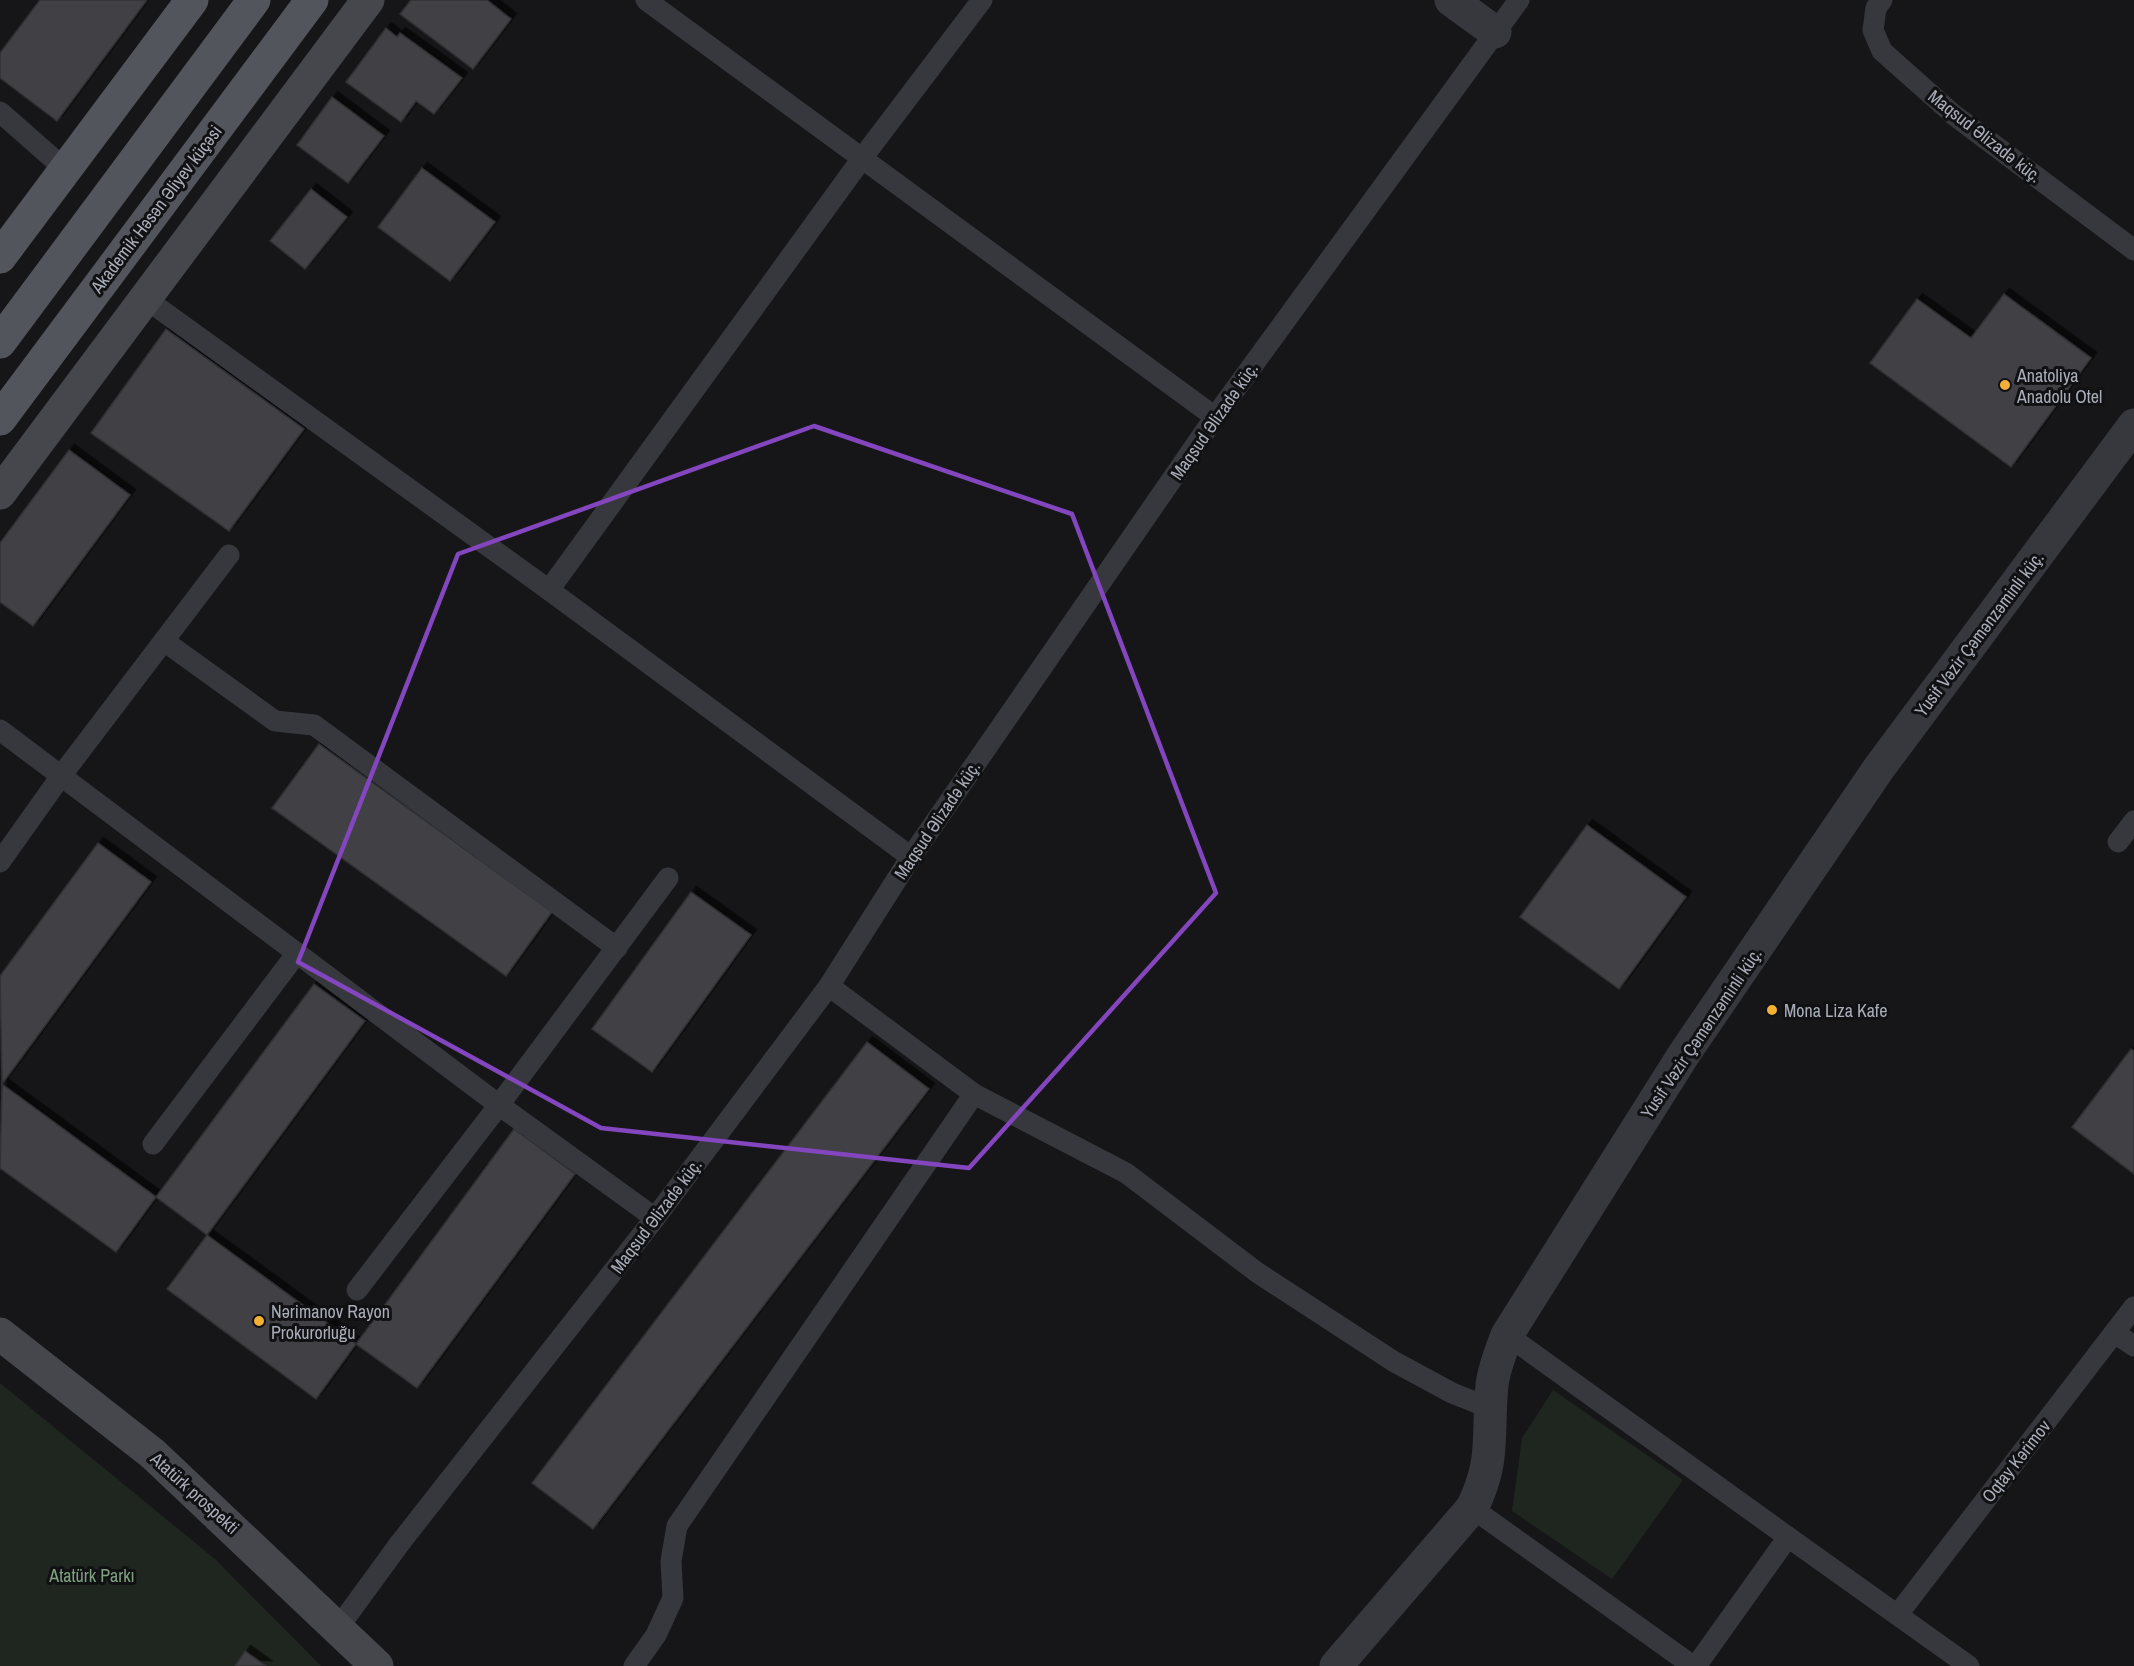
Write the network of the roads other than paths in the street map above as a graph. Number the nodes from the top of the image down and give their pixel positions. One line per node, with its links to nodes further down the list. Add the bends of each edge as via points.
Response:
1 (192, 0): 13 (main road)
2 (254, 0): 17 (main road)
3 (312, 0): 19 (main road, Akademik Həsən Əliyev küçəsi)
4 (368, 0): 16 (main road)
5 (646, 0): 12 (lane)
6 (982, 0): 12 (lane)
7 (1451, 0): 10 (street)
8 (1519, 0): 10 (lane, Maqsud Əlizadə küç.)
9 (1881, 0): 14 (lane, Maqsud Əlizadə küç., via 1873,30 1882,51 1954,115)
10 (1495, 32): 18 (lane, Maqsud Əlizadə küç.)
11 (0, 112): 13 (lane)
12 (863, 157): 18 (lane); 23 (lane)
13 (66, 170): 15 (main road)
14 (2134, 250)
15 (1, 253)
16 (146, 299): 21 (main road); 23 (lane)
17 (0, 342)
18 (1215, 417): 29 (lane, Maqsud Əlizadə küç.)
19 (0, 419)
20 (2134, 425): 43 (street, Yusif Vəzir Çəmənzəminli küç., via 1872,778 1684,1054)
21 (0, 493)
22 (229, 555): 24 (lane)
23 (549, 590): 29 (lane)
24 (164, 641): 26 (lane); 32 (lane, via 275,721 314,725)
25 (0, 730): 26 (lane)
26 (61, 776): 30 (lane); 33 (lane)
27 (2134, 820): 28 (lane)
28 (2118, 842)
29 (911, 858): 34 (lane, Maqsud Əlizadə küç.)
30 (0, 862)
31 (668, 878): 32 (lane)
32 (617, 948): 36 (lane)
33 (297, 953): 36 (lane); 37 (lane)
34 (829, 986): 35 (lane); 38 (lane, Maqsud Əlizadə küç.)
35 (974, 1094): 45 (lane, via 1126,1173 1258,1272 1392,1361); 51 (lane, via 677,1526 671,1561 673,1598 656,1635)
36 (499, 1105): 38 (lane); 39 (lane)
37 (153, 1144)
38 (655, 1218): 49 (lane, Maqsud Əlizadə küç.)
39 (357, 1290)
40 (2134, 1307): 41 (lane, Oqtay Kərimov)
41 (2115, 1333): 44 (lane); 48 (lane, Oqtay Kərimov)
42 (0, 1334): 49 (main road, Atatürk prospekti, via 153,1454)
43 (1507, 1335): 45 (street, Yusif Vəzir Çəmənzəminli küç., via 1492,1382); 47 (lane)
44 (2134, 1346)
45 (1490, 1408): 46 (street, Yusif Vəzir Çəmənzəminli küç., via 1490,1462)
46 (1472, 1508): 52 (street, Yusif Vəzir Çəmənzəminli küç.); 53 (lane)
47 (1788, 1538): 48 (lane); 53 (lane)
48 (1898, 1614): 54 (lane)
49 (338, 1628): 50 (main road, Atatürk prospekti)
50 (377, 1666)
51 (634, 1666)
52 (1336, 1666)
53 (1694, 1666)
54 (1969, 1666)

